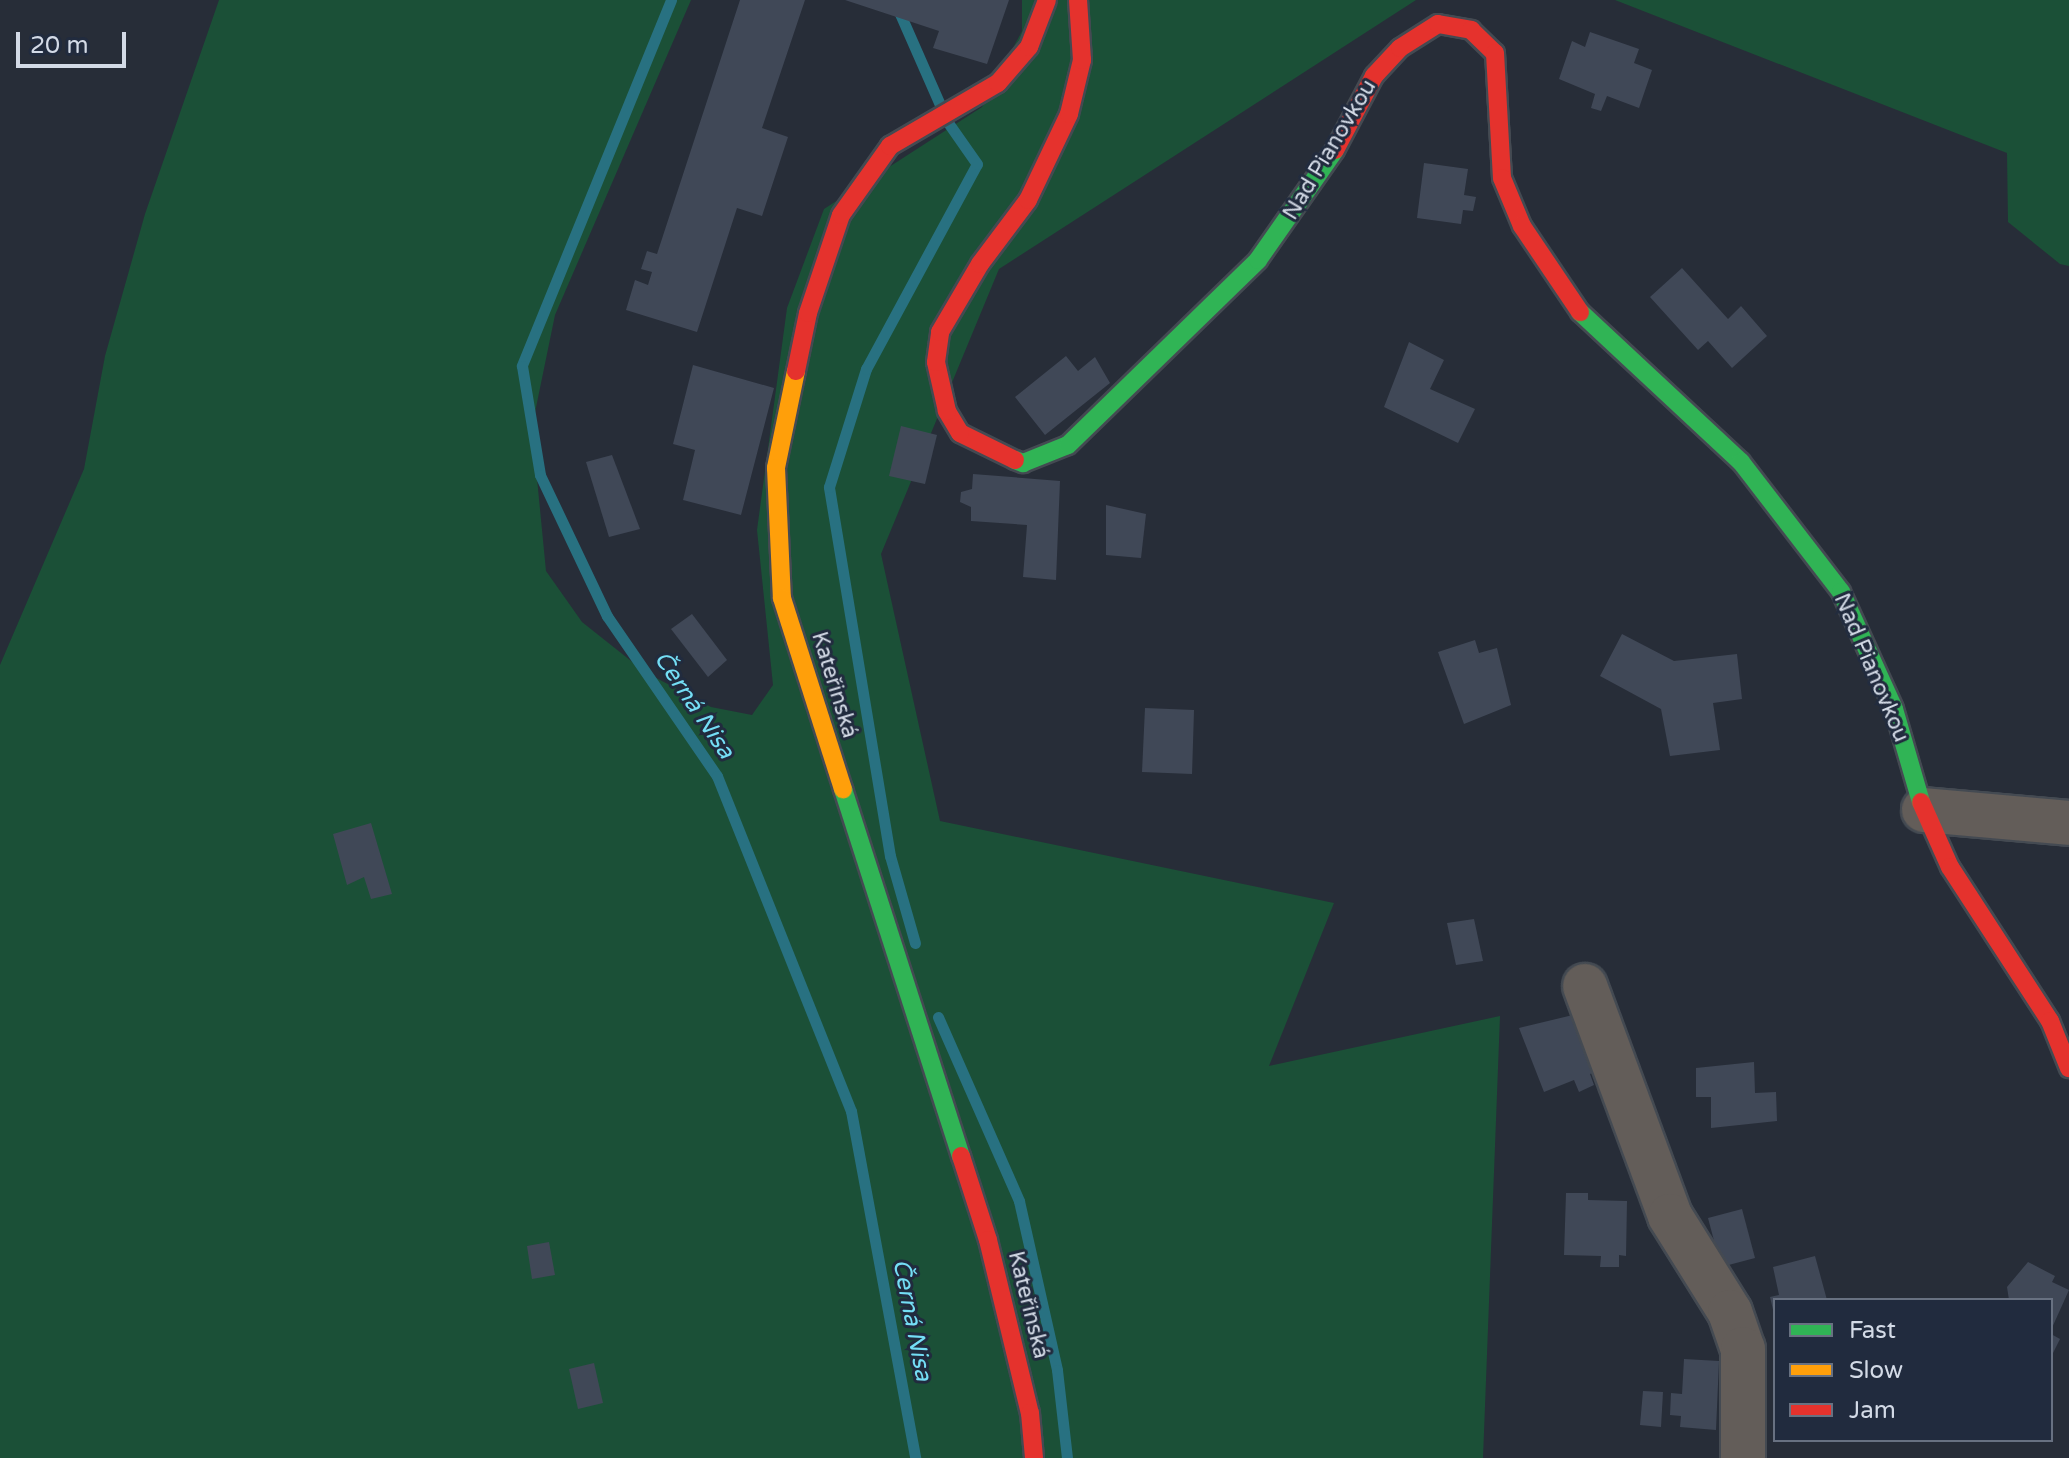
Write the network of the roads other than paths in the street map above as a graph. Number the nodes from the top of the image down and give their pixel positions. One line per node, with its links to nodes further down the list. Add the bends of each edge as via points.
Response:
1 (1047, 0): 7 (street, Kateřinská, via 1029,47 998,83 890,146 841,215 808,313 776,468 782,598 988,1240 1030,1413)
2 (1078, 0): 3 (street, Nad Pianovkou, via 1082,60 1069,114 1028,200 980,264 940,332 936,362 947,411 960,433 988,451 1023,463 1068,445 1258,260 1333,154 1374,76 1400,48 1438,24 1471,30 1495,53 1502,178 1522,226 1584,317 1741,462 1841,592 1894,709)
3 (1924, 810): 4 (street); 6 (street, Nad Pianovkou, via 1950,867 2050,1021)
4 (2069, 823)
5 (1585, 986): 8 (street, via 1670,1216 1730,1312 1743,1349)
6 (2069, 1068)
7 (1034, 1458)
8 (1743, 1458)

